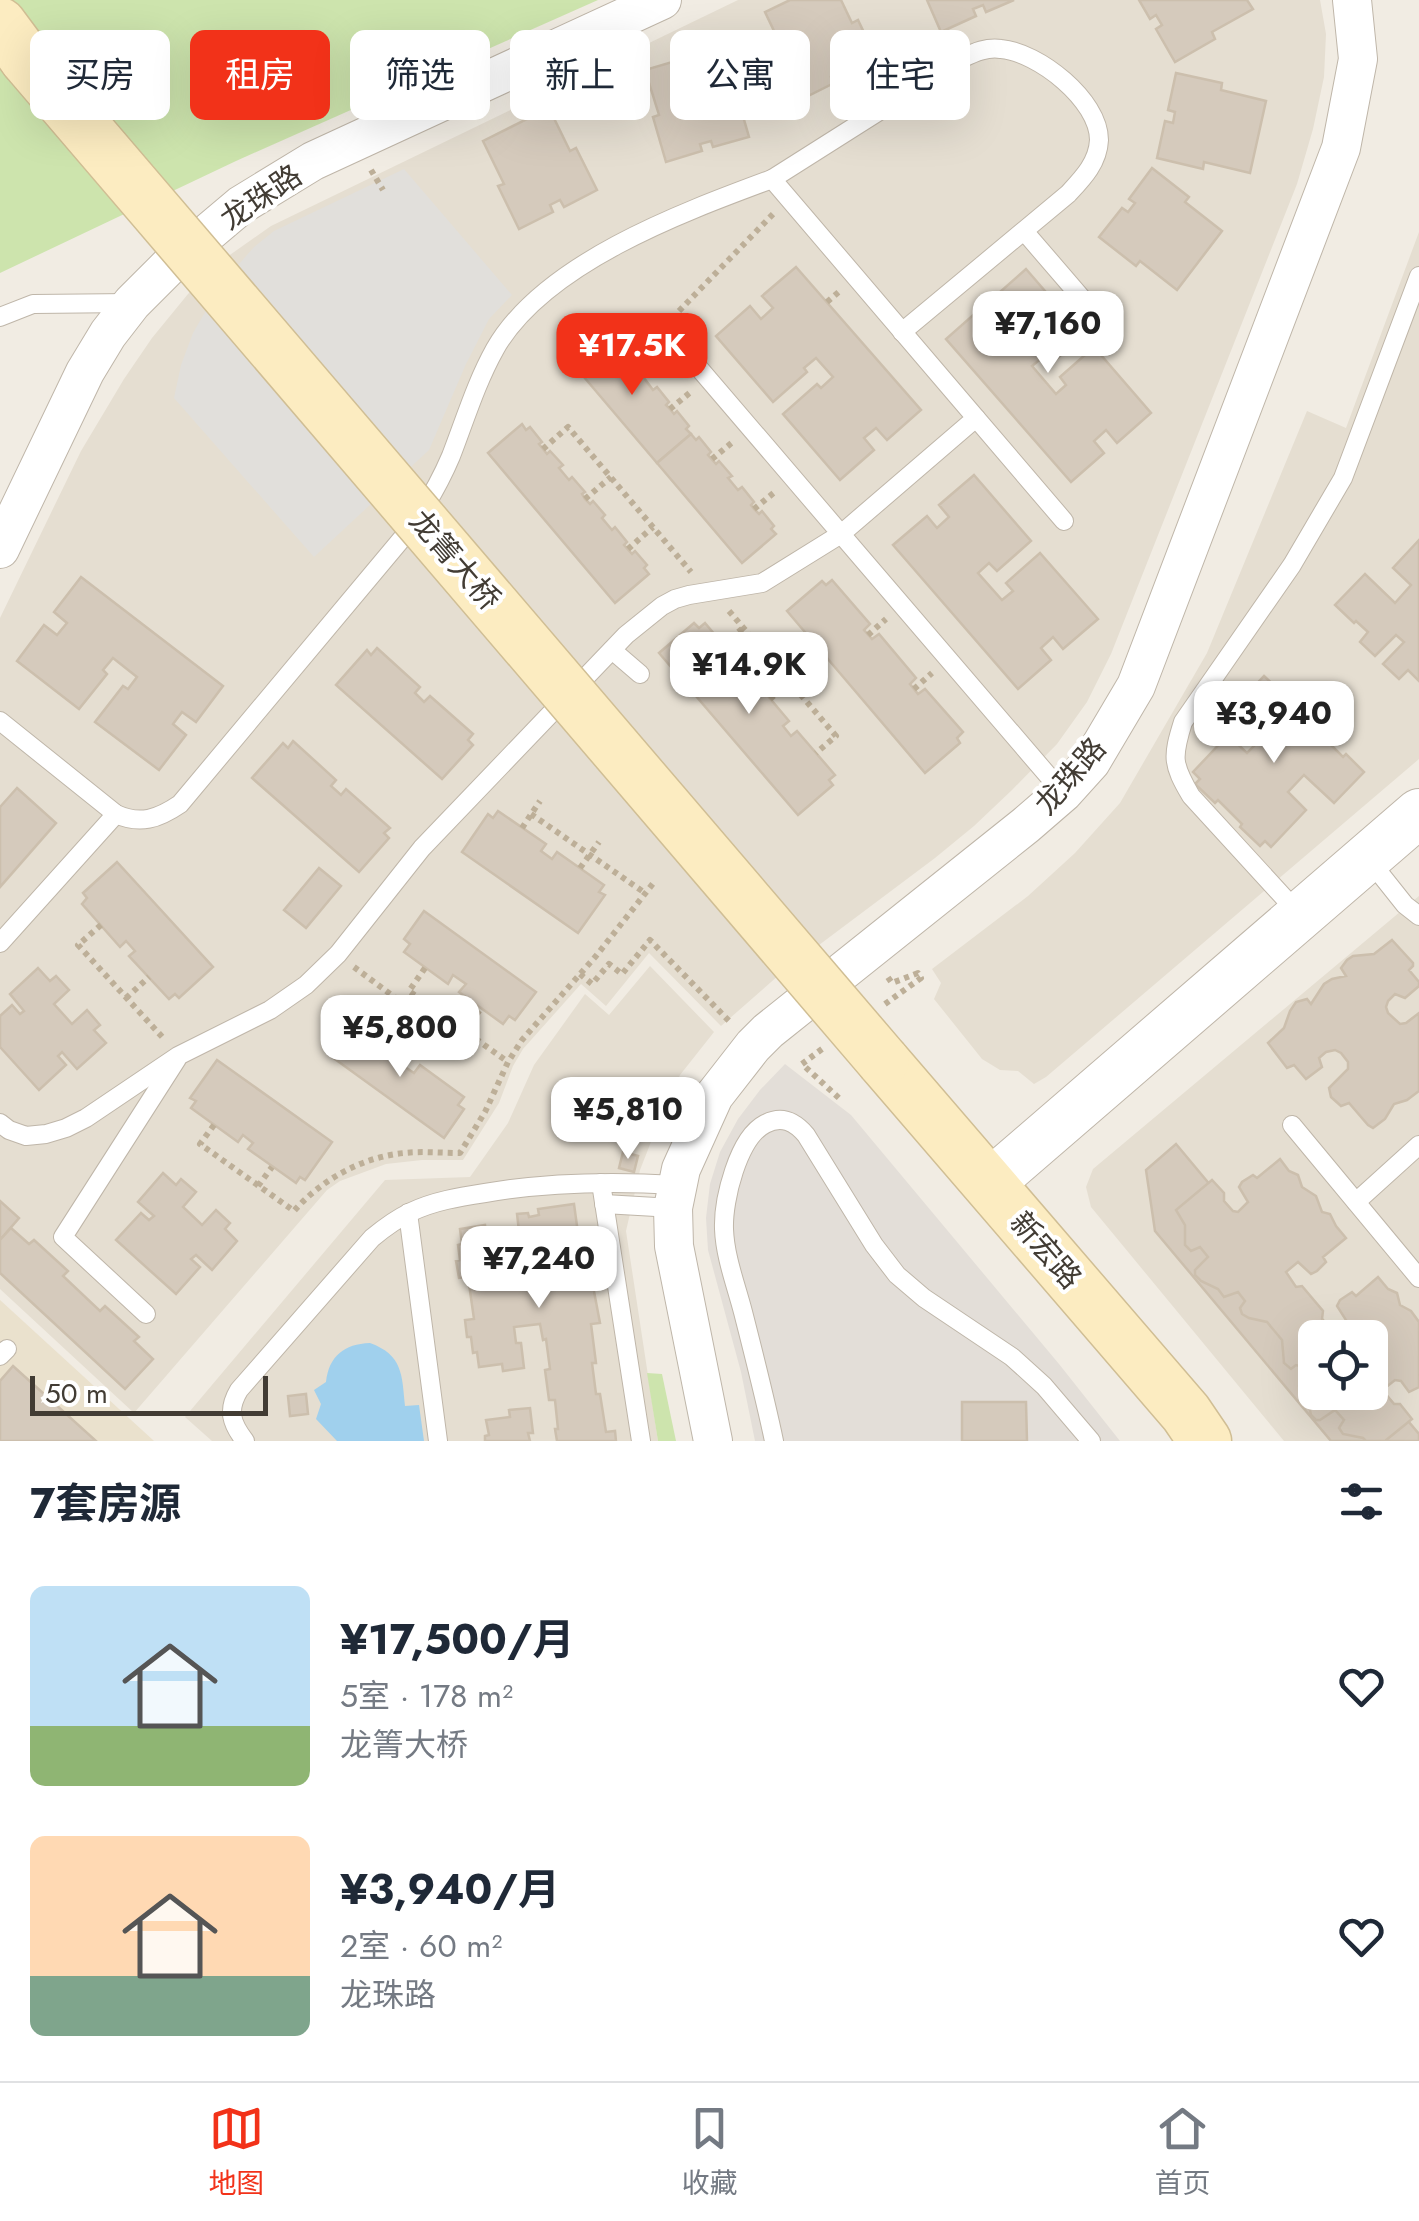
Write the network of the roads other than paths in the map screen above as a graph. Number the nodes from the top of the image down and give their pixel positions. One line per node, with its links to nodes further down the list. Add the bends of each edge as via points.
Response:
1 (662, 0): 7 (street, 龙珠路, via 313,161 241,205)
2 (1352, 0): 19 (street, 龙珠路, via 1358,59 1341,148 1136,686 1091,762)
3 (13, 41): 28 (main road, 龙箐大桥, bridge)
4 (772, 180): 5 (lane, via 962,58 1000,48 1039,63 1074,90 1099,139 1085,175); 11 (lane); 21 (lane, via 637,234 588,262 516,319 496,346 450,459 410,530 187,797 153,818)
5 (1024, 230): 9 (lane); 11 (lane)
6 (1419, 276): 24 (lane, via 1343,478 1292,565 1182,722 1174,750 1191,796)
7 (132, 302): 8 (lane, via 33,304); 15 (street, 龙珠路, via 85,372)
8 (0, 317)
9 (1104, 324)
10 (663, 326): 14 (lane)
11 (902, 332): 12 (lane)
12 (976, 418): 13 (lane); 14 (lane)
13 (1064, 521)
14 (841, 534): 16 (lane, via 762,583 662,606); 19 (lane)
15 (0, 549)
16 (612, 650): 17 (lane); 27 (lane, via 422,848 338,954 270,1010)
17 (640, 674)
18 (0, 721): 21 (lane)
19 (1062, 793): 34 (street, 龙珠路, via 753,1046 714,1096)
20 (1419, 813): 22 (street)
21 (116, 814): 26 (lane)
22 (1367, 858): 23 (lane); 24 (street)
23 (1412, 910): 25 (lane)
24 (1300, 915): 33 (street)
25 (1419, 936)
26 (0, 943)
27 (178, 1056): 29 (lane, via 66,1128 26,1136); 39 (lane, via 63,1236)
28 (883, 1061): 33 (main road, 新宏路)
29 (0, 1124)
30 (1292, 1125): 35 (lane)
31 (1419, 1145): 35 (lane)
32 (601, 1183): 34 (lane, via 632,1182); 36 (lane); 37 (lane, via 520,1187)
33 (989, 1184): 46 (main road, 新宏路)
34 (675, 1197): 36 (lane); 43 (street, 龙珠路, via 674,1246)
35 (1356, 1202): 38 (lane)
36 (604, 1204): 42 (lane)
37 (408, 1213): 40 (lane, via 372,1238 239,1390 231,1416); 41 (lane)
38 (1419, 1278)
39 (146, 1314)
40 (245, 1441)
41 (438, 1441)
42 (641, 1441)
43 (713, 1441)
44 (774, 1441): 45 (lane, via 724,1230 736,1166 758,1128 771,1120 796,1124 806,1135 897,1275 1012,1358)
45 (1091, 1441)
46 (1205, 1441)

